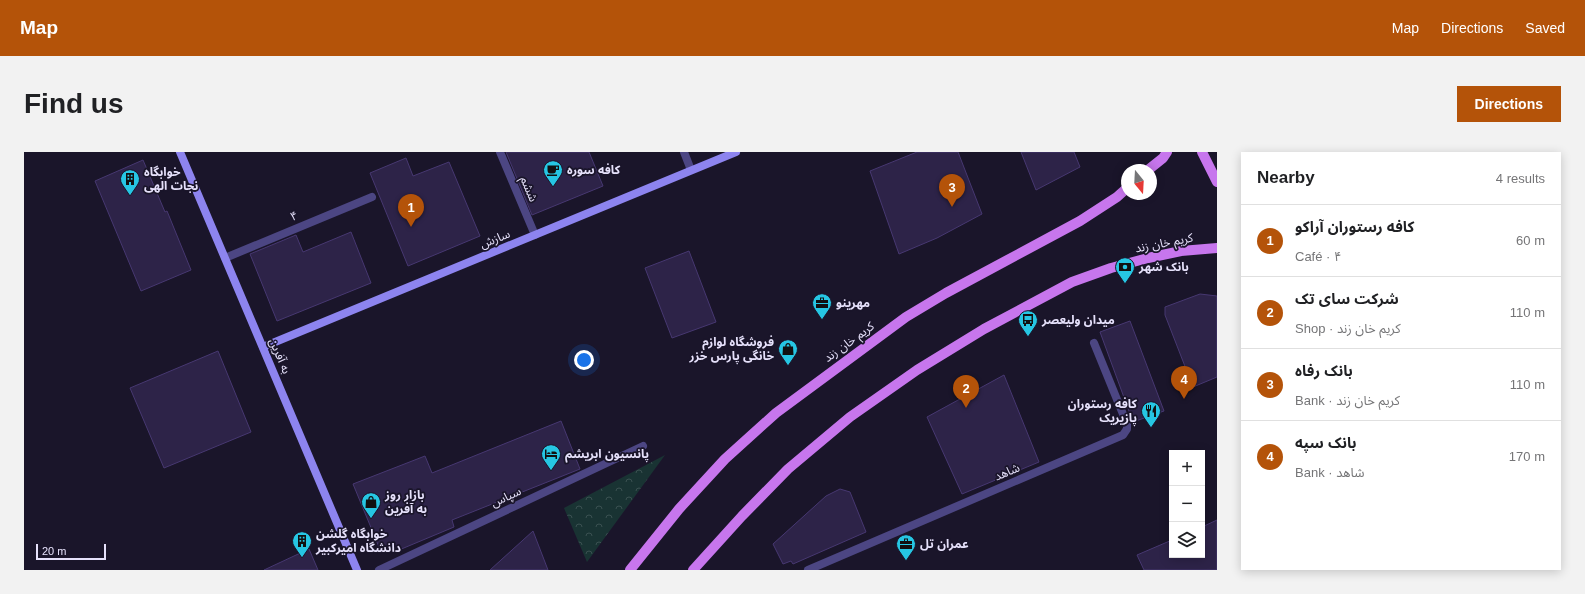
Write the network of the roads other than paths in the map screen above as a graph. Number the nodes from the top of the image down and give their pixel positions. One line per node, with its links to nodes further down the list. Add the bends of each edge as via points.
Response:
1 (180, 152): 14 (street, به آفرین)
2 (500, 152): 12 (street, ششم)
3 (684, 152): 8 (street)
4 (736, 152): 8 (street, سازش)
5 (1167, 152): 7 (main road)
6 (1202, 152): 9 (main road)
7 (1156, 164)
8 (691, 170): 12 (street, سازش)
9 (1217, 182)
10 (1121, 192): 20 (main road, کریم خان زند, via 1080,221 906,317 782,409 725,459 679,509)
11 (372, 197): 14 (street, ۴)
12 (536, 235): 16 (street, سازش)
13 (1217, 248): 21 (main road, کریم خان زند, via 1181,251 1148,258 1072,282 984,329 917,370 850,417 788,469)
14 (225, 258): 16 (street, به آفرین)
15 (1094, 343): 22 (street, شاهد, via 1127,424 1123,436)
16 (262, 347): 18 (street, به آفرین)
17 (643, 446): 19 (street, سپاس)
18 (357, 570)
19 (379, 570)
20 (630, 570)
21 (693, 570)
22 (808, 570)

